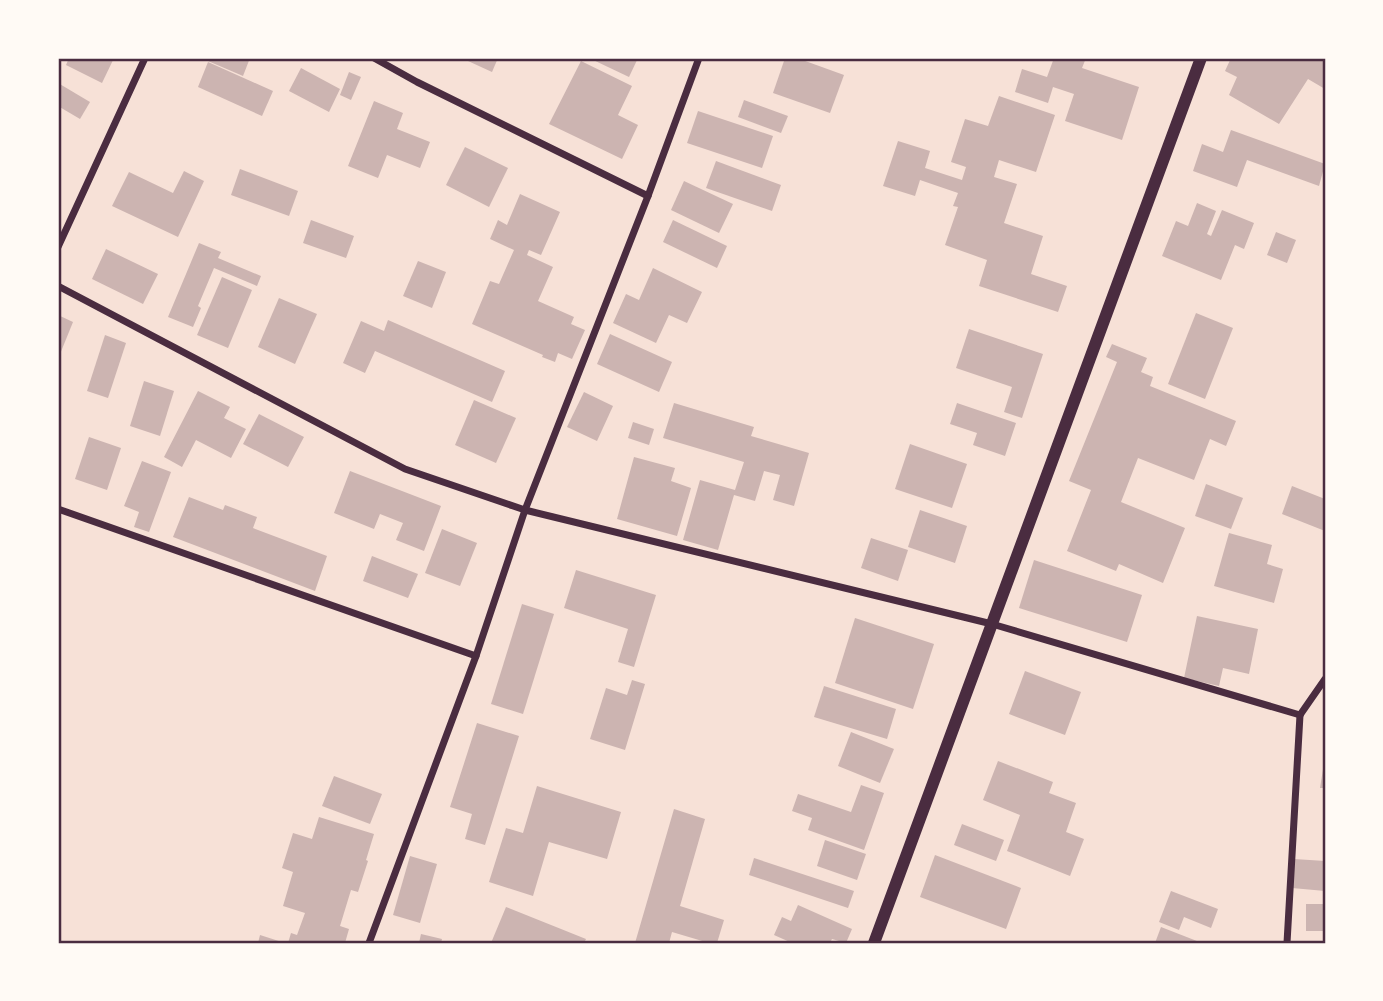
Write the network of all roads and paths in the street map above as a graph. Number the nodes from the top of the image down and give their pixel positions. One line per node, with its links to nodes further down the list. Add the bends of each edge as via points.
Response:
1 (145, 58): 6 (street)
2 (374, 58): 5 (street)
3 (699, 58): 5 (street)
4 (1201, 58): 10 (street)
5 (648, 196): 9 (street)
6 (58, 247)
7 (58, 286): 9 (street, via 405,469)
8 (58, 509): 11 (street)
9 (525, 510): 10 (street); 11 (street)
10 (992, 624): 13 (street); 15 (street)
11 (476, 656): 14 (street)
12 (1325, 679): 13 (street)
13 (1300, 715): 16 (street)
14 (369, 943)
15 (874, 943)
16 (1287, 943)

